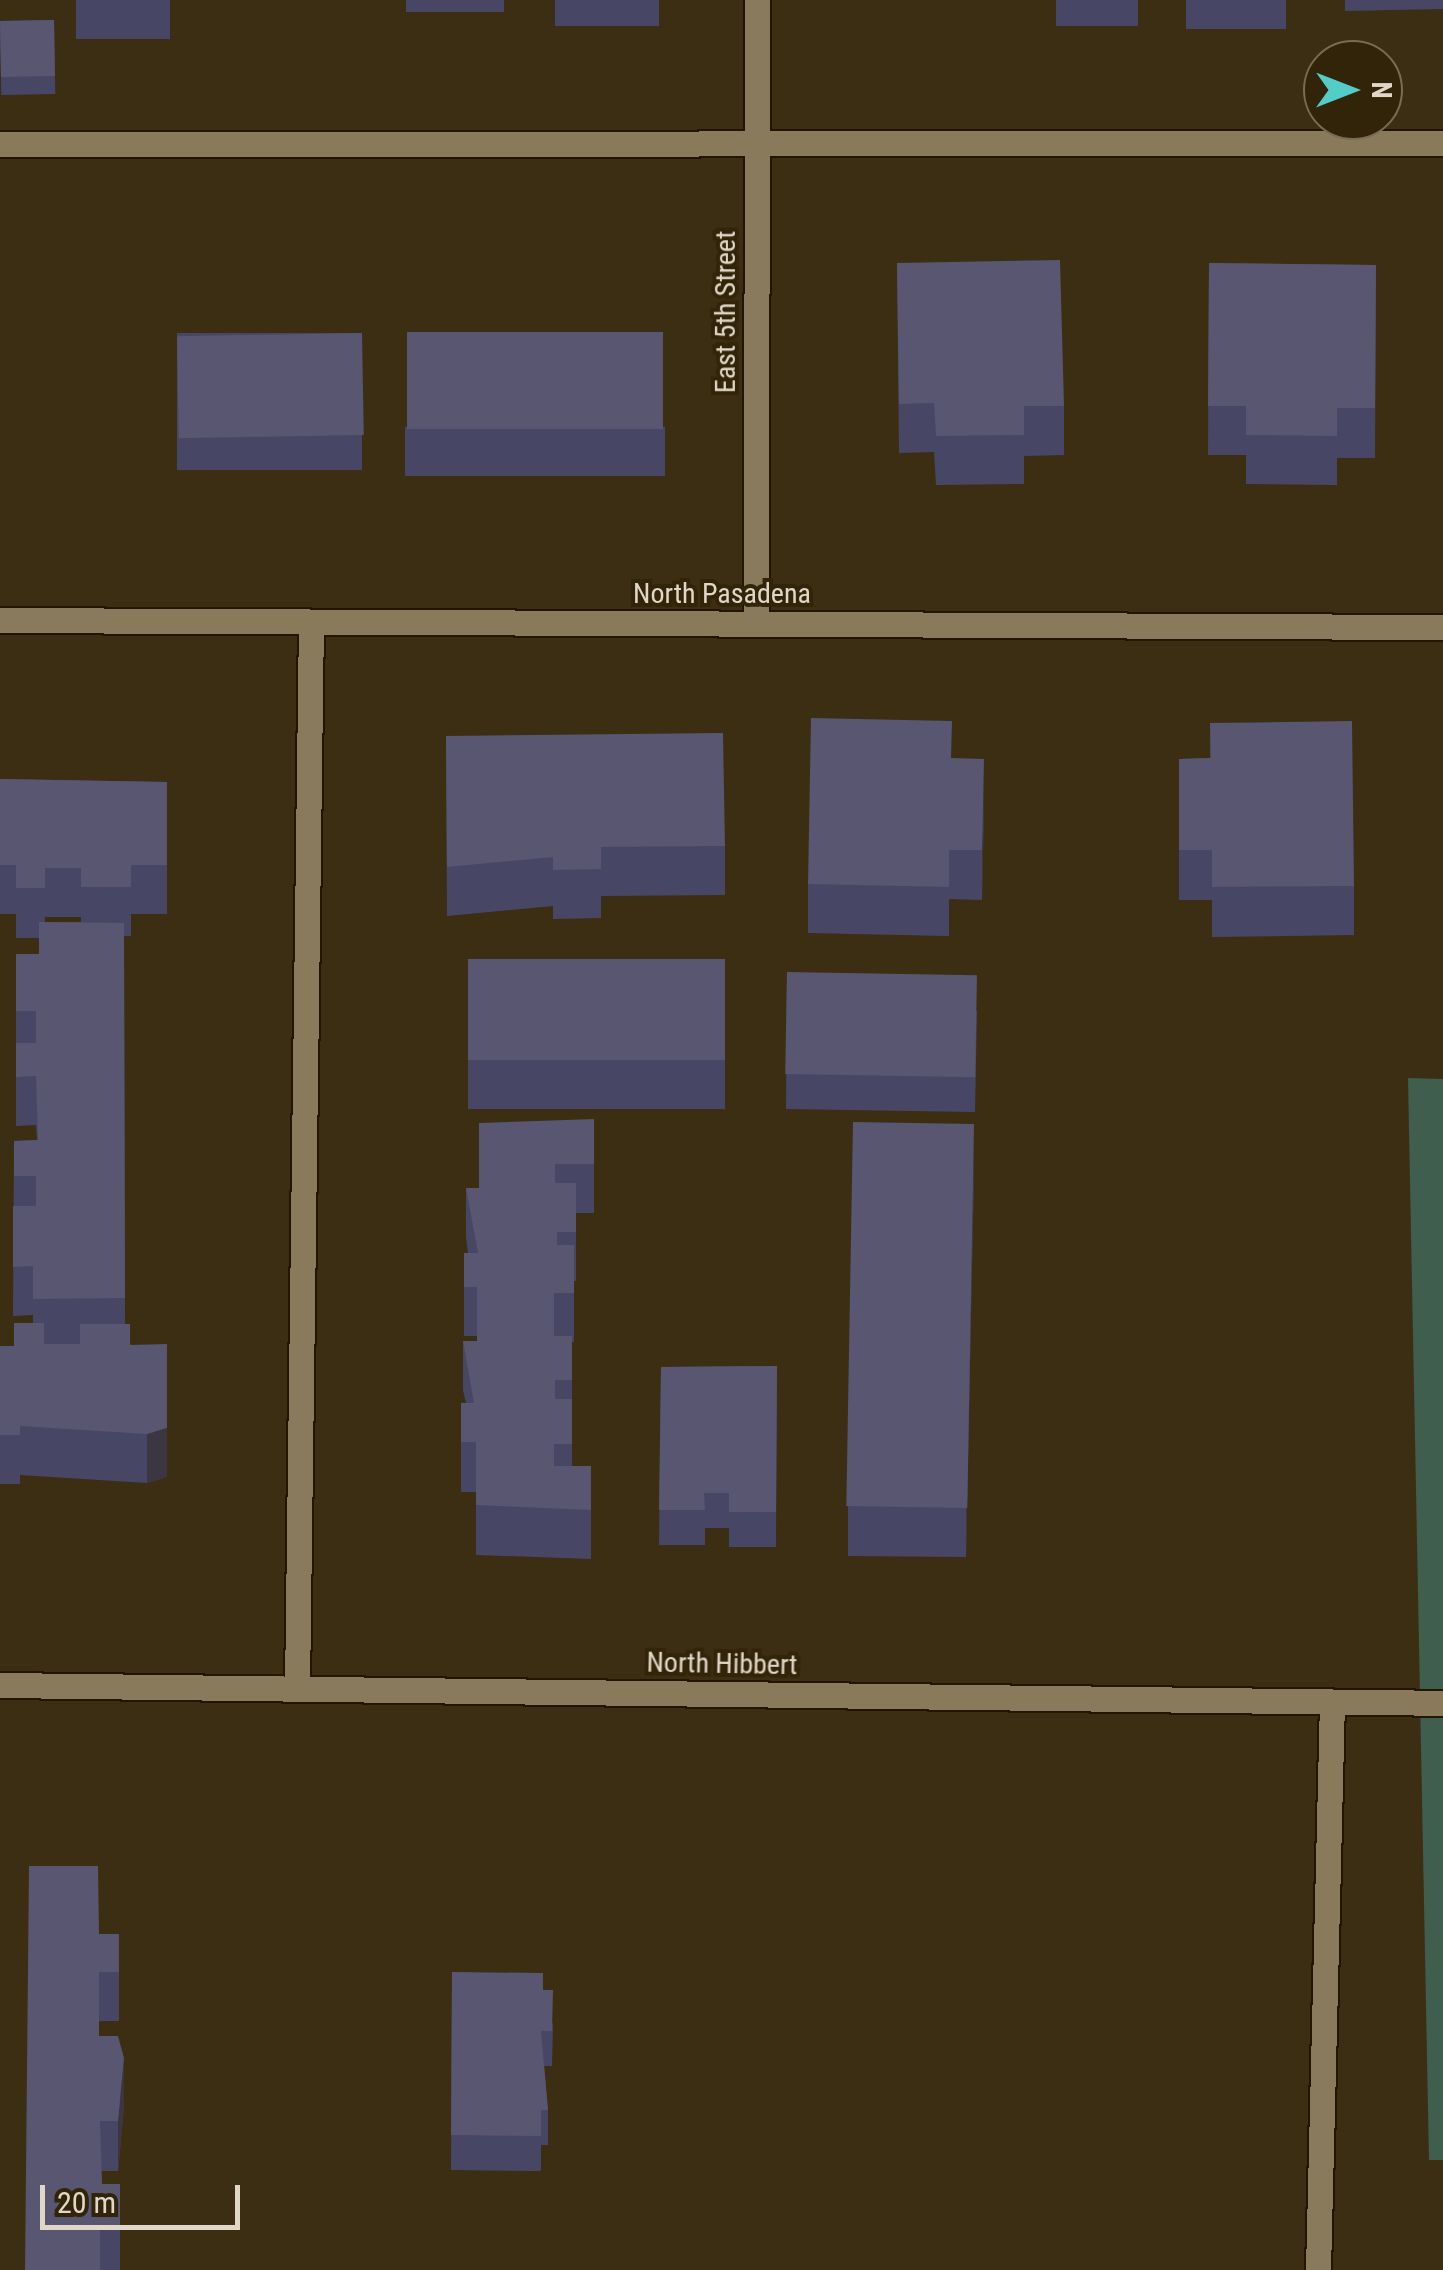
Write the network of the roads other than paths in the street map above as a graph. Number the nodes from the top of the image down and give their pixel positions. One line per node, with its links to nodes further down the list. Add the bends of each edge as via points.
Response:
1 (757, 0): 2 (street, East 5th Street)
2 (757, 143): 3 (street); 4 (street); 7 (street, East 5th Street)
3 (1443, 143)
4 (0, 144)
5 (0, 620): 6 (street, North Pasadena)
6 (311, 622): 7 (street, North Pasadena); 10 (street)
7 (756, 624): 8 (street, North Pasadena)
8 (1443, 627)
9 (0, 1685): 10 (street, North Hibbert)
10 (297, 1689): 11 (street, North Hibbert)
11 (1332, 1702): 12 (street, North Hibbert); 13 (street)
12 (1443, 1703)
13 (1318, 2270)

